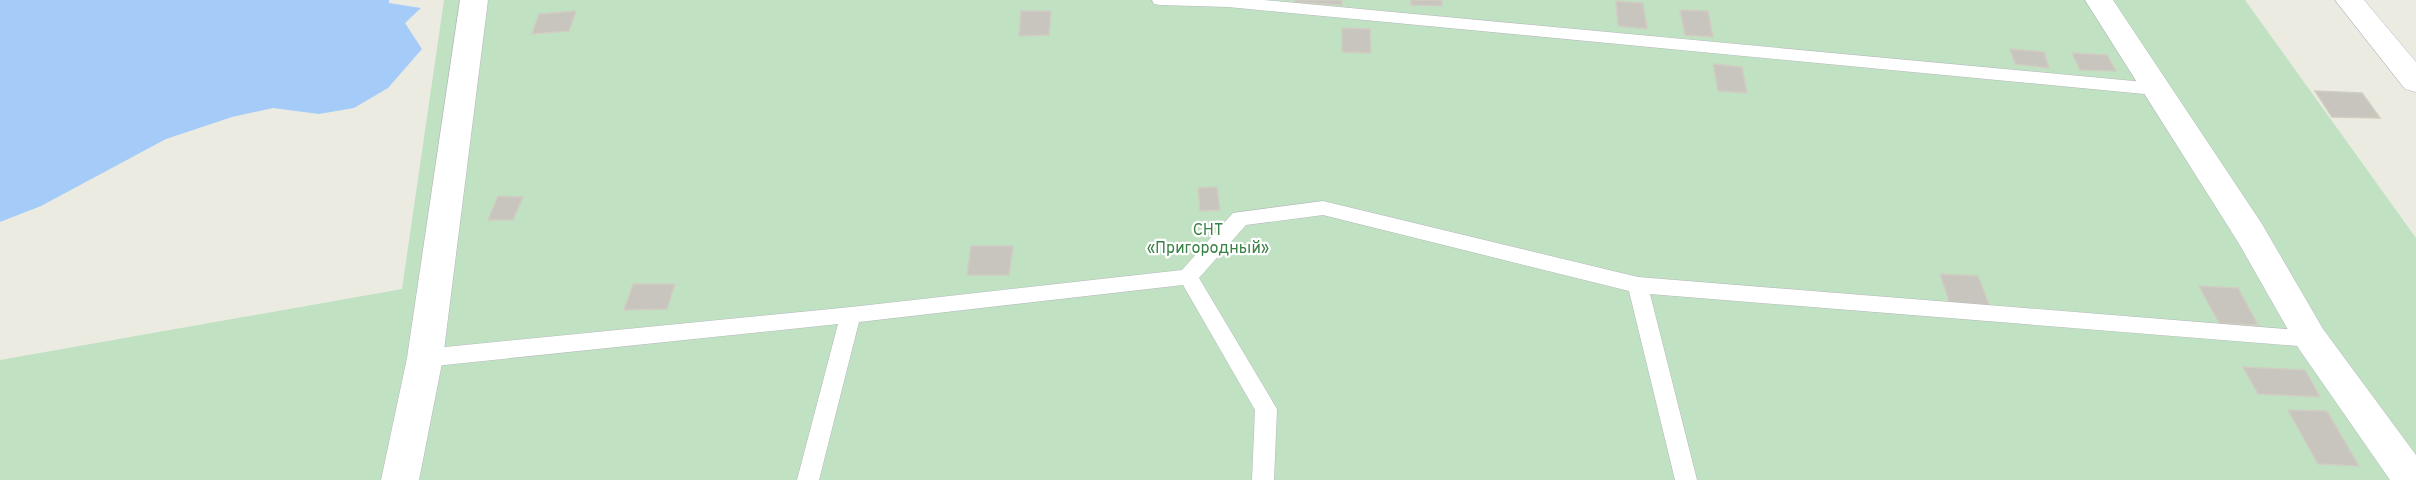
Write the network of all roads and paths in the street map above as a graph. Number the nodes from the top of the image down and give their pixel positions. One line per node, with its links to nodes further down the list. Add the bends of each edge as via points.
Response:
1 (474, 0): 11 (street)
2 (1160, 0): 6 (lane, via 1228,2)
3 (2098, 0): 6 (street)
4 (2349, 0): 5 (street)
5 (2416, 82)
6 (2155, 89): 10 (street, via 2250,232)
7 (1188, 277): 8 (lane, via 1240,218 1323,208); 9 (lane); 14 (lane, via 1266,409)
8 (1638, 285): 10 (lane); 15 (lane)
9 (851, 315): 11 (lane); 13 (lane)
10 (2310, 339): 16 (street)
11 (425, 358): 12 (street)
12 (400, 480)
13 (808, 480)
14 (1263, 480)
15 (1686, 480)
16 (2412, 480)

